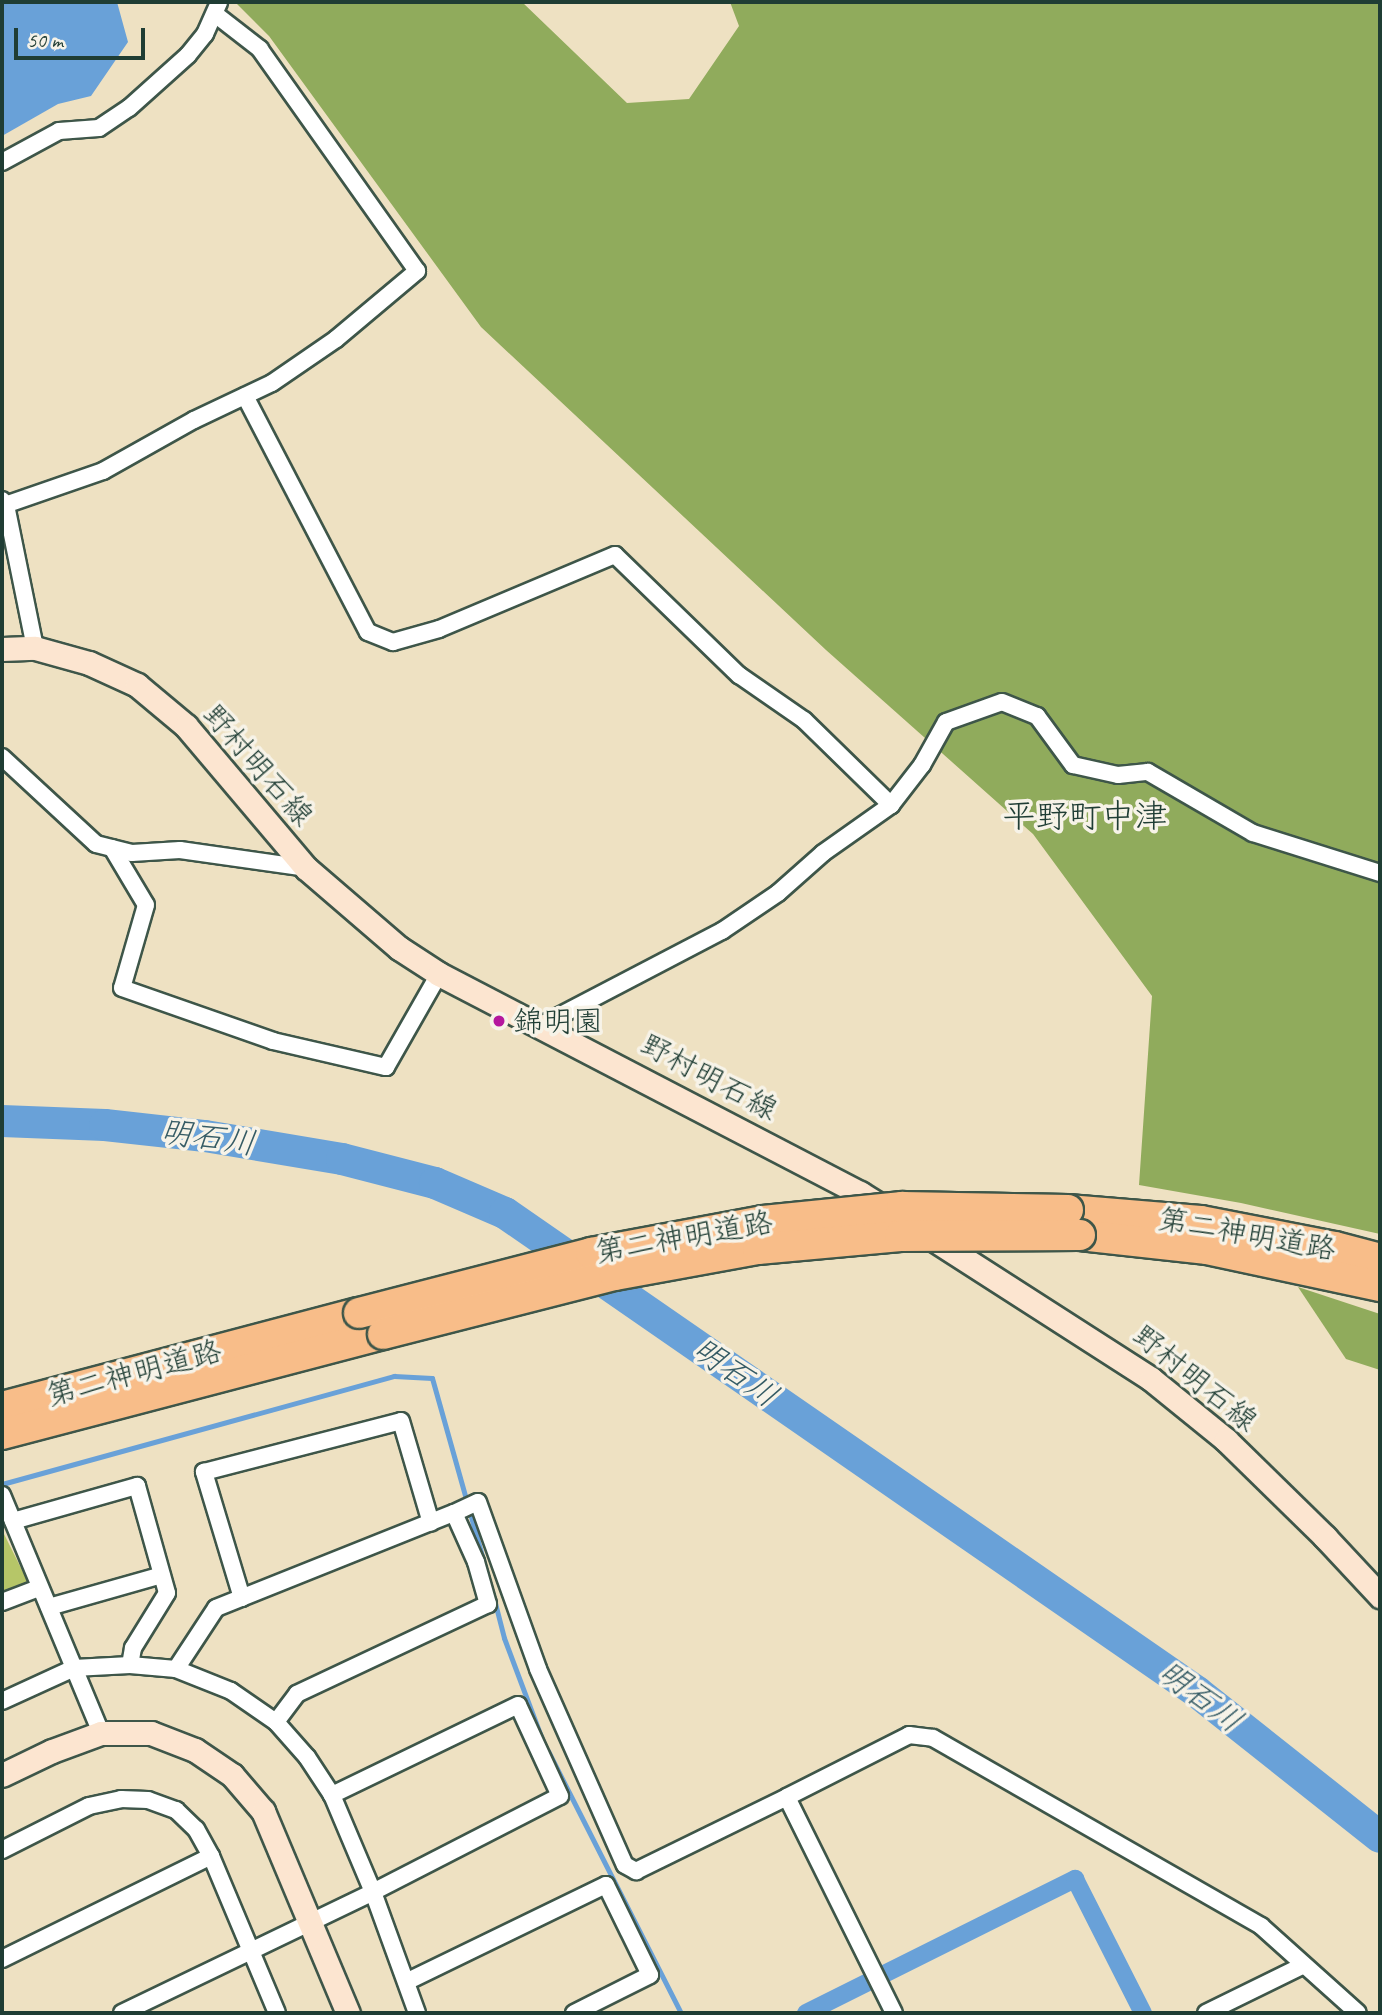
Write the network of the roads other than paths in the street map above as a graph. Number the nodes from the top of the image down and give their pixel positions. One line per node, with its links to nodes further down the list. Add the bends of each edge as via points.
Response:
1 (217, 8): 2 (street, via 188,55 129,108 99,128 59,131); 3 (street, via 260,49 416,271 336,339)
2 (2, 162)
3 (245, 396): 4 (street, via 103,471); 8 (street, via 368,632 393,642 439,629 615,555 739,675 804,720)
4 (3, 504): 5 (street)
5 (35, 648): 6 (main road, 野村明石線); 10 (main road, 野村明石線, via 89,663 137,685 186,726)
6 (2, 649)
7 (2, 757): 9 (street, via 96,845)
8 (891, 805): 11 (street, via 922,765 946,722 1002,702 1037,716 1073,765 1118,775 1148,772 1253,833); 13 (street, via 722,931)
9 (112, 848): 10 (street, via 132,853 180,850); 12 (street, via 146,905 122,988 273,1041 386,1067)
10 (306, 868): 12 (main road, 野村明石線, via 398,948)
11 (1380, 873)
12 (439, 974): 13 (main road, 野村明石線)
13 (542, 1026): 25 (main road, 野村明石線, via 860,1192 1152,1378 1226,1440)
14 (1074, 1222): 15 (highway, 第二神明道路, via 1201,1221); 16 (highway, 第二神明道路); 17 (highway, 第二神明道路, bridge, via 902,1207 763,1221 591,1252); 18 (highway, 第二神明道路, bridge, via 758,1249 615,1275)
15 (1380, 1259)
16 (1380, 1286)
17 (2, 1408)
18 (2, 1434)
19 (2, 1495): 21 (street)
20 (454, 1513): 22 (street); 33 (street, via 488,1604 297,1694); 37 (street, via 478,1502 538,1669 625,1865 636,1871)
21 (13, 1521): 23 (street, via 137,1486); 24 (street)
22 (431, 1523): 26 (street); 26 (street, via 401,1421 204,1472)
23 (162, 1575): 28 (street); 29 (street, via 167,1593 133,1648)
24 (39, 1588): 27 (street); 28 (street)
25 (1380, 1596)
26 (242, 1598): 31 (street, via 216,1608)
27 (2, 1602)
28 (49, 1607): 30 (street)
29 (130, 1665): 30 (street); 31 (street)
30 (74, 1668): 32 (street); 34 (street)
31 (176, 1669): 33 (street, via 231,1691)
32 (2, 1701)
33 (276, 1722): 36 (street)
34 (101, 1733): 35 (main road); 41 (main road, via 151,1733 195,1750 232,1775 262,1811)
35 (2, 1774)
36 (332, 1795): 40 (street); 40 (street, via 518,1705 560,1796)
37 (787, 1797): 44 (street, via 909,1735 933,1738 1261,1926); 51 (street)
38 (2, 1850): 39 (street, via 89,1806 121,1799 148,1800 176,1810 196,1829)
39 (211, 1856): 42 (street); 43 (street)
40 (373, 1892): 41 (street); 45 (street)
41 (310, 1921): 42 (street); 48 (main road)
42 (251, 1950): 46 (street); 47 (street)
43 (2, 1959)
44 (1304, 1965): 52 (street); 53 (street)
45 (408, 1981): 49 (street); 50 (street, via 606,1885 650,1975)
46 (121, 2013)
47 (277, 2013)
48 (348, 2013)
49 (417, 2013)
50 (573, 2013)
51 (894, 2013)
52 (1206, 2013)
53 (1358, 2013)

